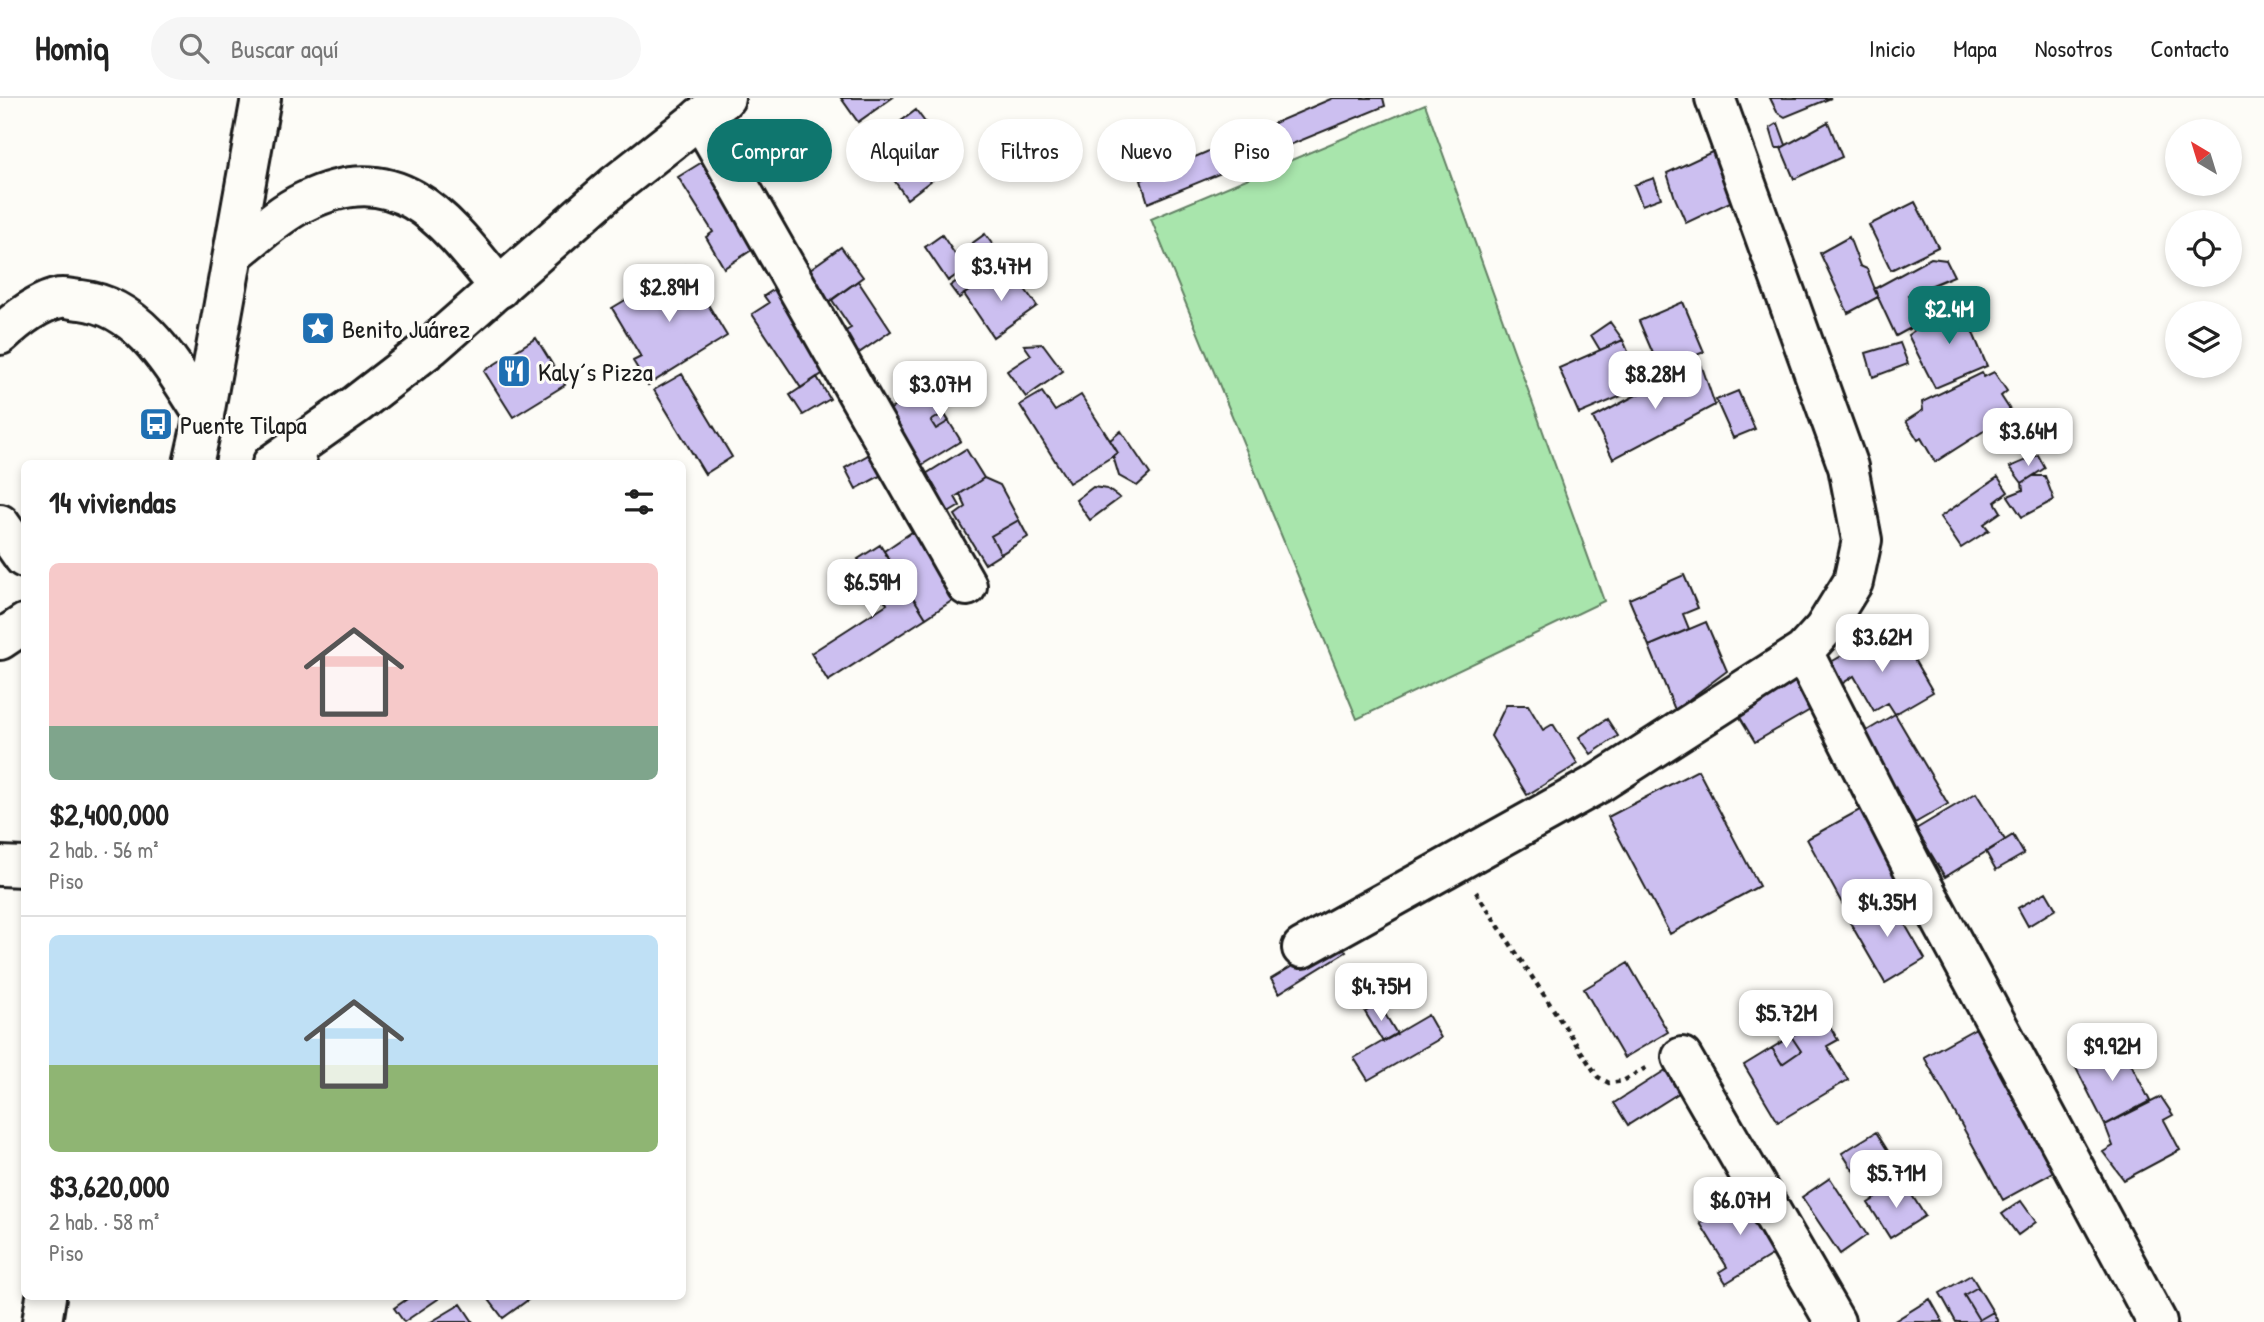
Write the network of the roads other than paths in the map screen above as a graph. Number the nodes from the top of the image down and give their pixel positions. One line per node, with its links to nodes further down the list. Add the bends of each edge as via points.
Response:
1 (261, 98): 4 (street)
2 (1715, 98): 15 (street, via 1848,467 1862,540 1853,582 1824,629)
3 (713, 108): 5 (street, via 615,184); 12 (street)
4 (234, 253): 5 (street, via 302,203 359,185 393,190 425,206 454,231); 7 (street)
5 (500, 288): 9 (street)
6 (0, 335): 7 (street, via 23,314 60,298 99,302 131,320 163,353)
7 (204, 415): 8 (street)
8 (194, 460)
9 (286, 460)
10 (0, 524): 11 (street)
11 (21, 554)
12 (967, 586)
13 (21, 626): 14 (street)
14 (0, 640)
15 (1803, 652): 18 (street, via 1600,783); 23 (street, via 1913,869)
16 (0, 866): 17 (street)
17 (21, 867)
18 (1302, 948)
19 (1682, 1057): 22 (street)
20 (46, 1300): 21 (street)
21 (42, 1322)
22 (1835, 1322)
23 (2157, 1322)

